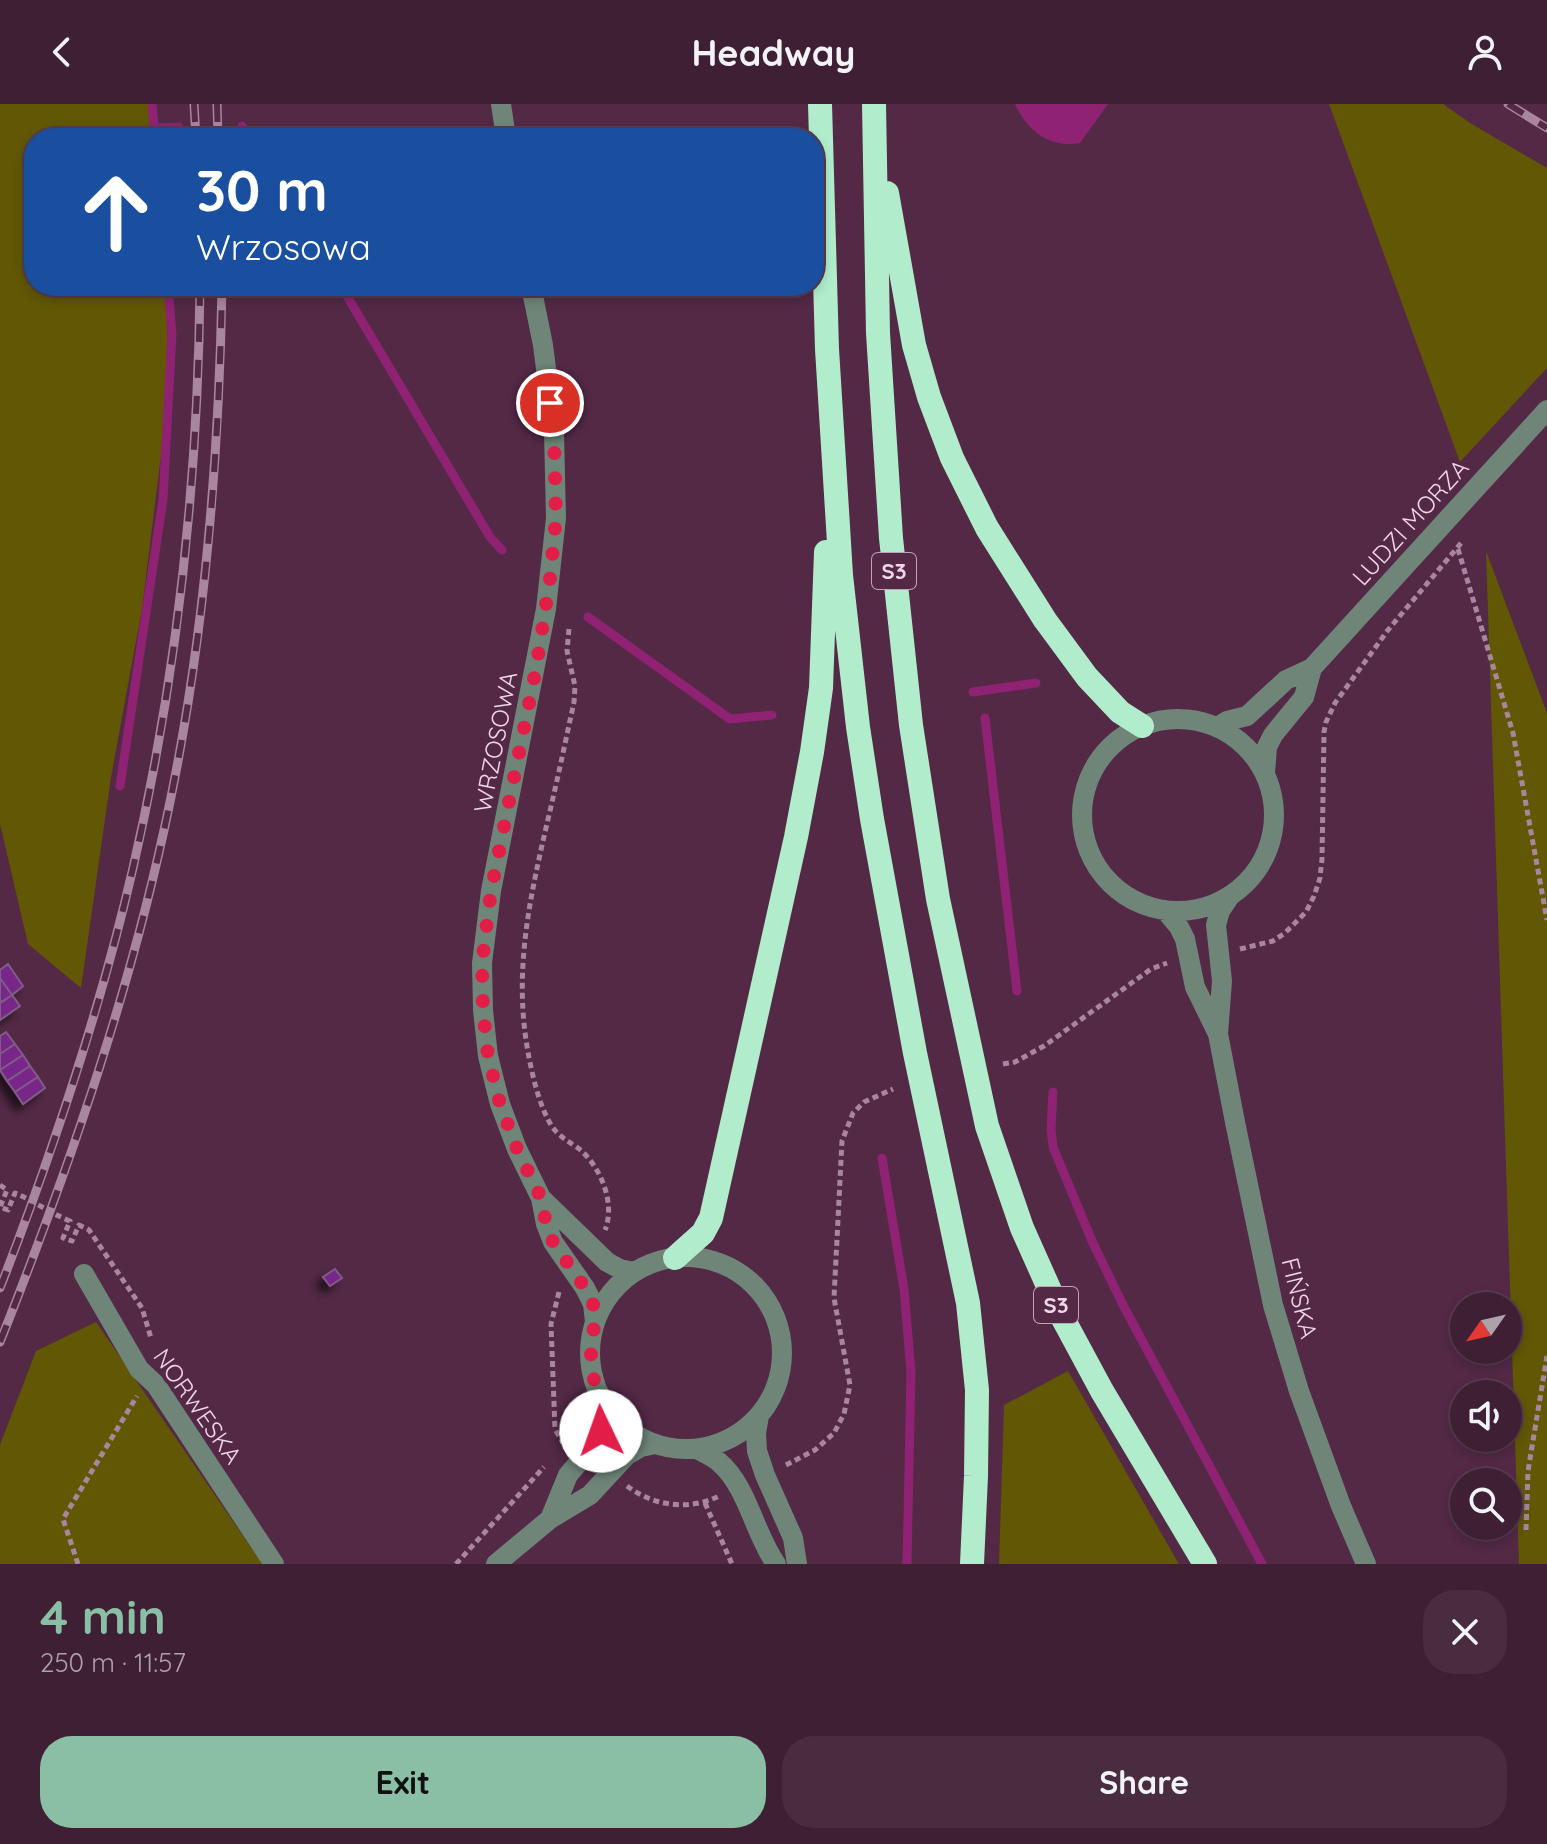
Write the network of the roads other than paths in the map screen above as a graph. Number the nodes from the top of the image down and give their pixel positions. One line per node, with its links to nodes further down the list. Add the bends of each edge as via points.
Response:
1 (501, 104): 4 (street)
2 (820, 104): 5 (highway, S3)
3 (874, 110): 11 (highway, via 914,345 952,458 987,528 1045,620 1095,686); 32 (highway, S3, via 880,364 911,725 938,899 987,1126 1022,1228 1060,1313)
4 (505, 128)
5 (821, 128)
6 (824, 244): 9 (highway, S3)
7 (533, 296): 17 (street, WRZOSOWA, via 554,432 556,518 544,624 491,891 482,963 488,1056 500,1104)
8 (1547, 410): 10 (street, LUDZI MORZA)
9 (831, 418): 18 (highway, via 821,688 810,766 711,1218 703,1233); 31 (highway, S3, via 841,575 872,819 968,1303 977,1390)
10 (1312, 668): 12 (street, LUDZI MORZA, via 1286,680 1247,716); 13 (street, LUDZI MORZA, via 1304,697 1267,747)
11 (1142, 726): 12 (street, via 1184,719); 15 (street, via 1110,747 1098,762 1082,817 1100,871 1129,897)
12 (1217, 727): 13 (street, via 1245,745)
13 (1265, 773): 14 (street, via 1273,831 1258,868)
14 (1230, 896): 15 (street, via 1199,908); 16 (street, FIŃSKA, via 1216,925 1222,981)
15 (1165, 910): 16 (street, FIŃSKA, via 1185,939 1195,987)
16 (1218, 1034): 33 (street, FIŃSKA, via 1273,1305 1299,1391)
17 (541, 1198): 19 (street, WRZOSOWA, via 607,1262); 21 (street, WRZOSOWA, via 553,1242 585,1288)
18 (675, 1258): 19 (street); 23 (street, via 696,1258 737,1272 767,1302 777,1321 781,1364 777,1385)
19 (634, 1272): 21 (street, via 618,1286)
20 (84, 1274): 27 (street, NORWESKA, via 139,1369 156,1385)
21 (595, 1322): 22 (street, via 591,1364)
22 (605, 1405): 24 (street, via 635,1435); 26 (street, via 601,1431 568,1475)
23 (759, 1416): 25 (street, via 737,1434); 30 (street, via 757,1451 793,1538)
24 (655, 1444): 25 (street); 26 (street, via 627,1455 590,1495)
25 (697, 1449): 29 (street, via 718,1461 739,1486)
26 (550, 1519): 28 (street)
27 (274, 1564)
28 (496, 1564)
29 (776, 1564)
30 (797, 1564)
31 (972, 1564)
32 (1205, 1564)
33 (1366, 1564)

